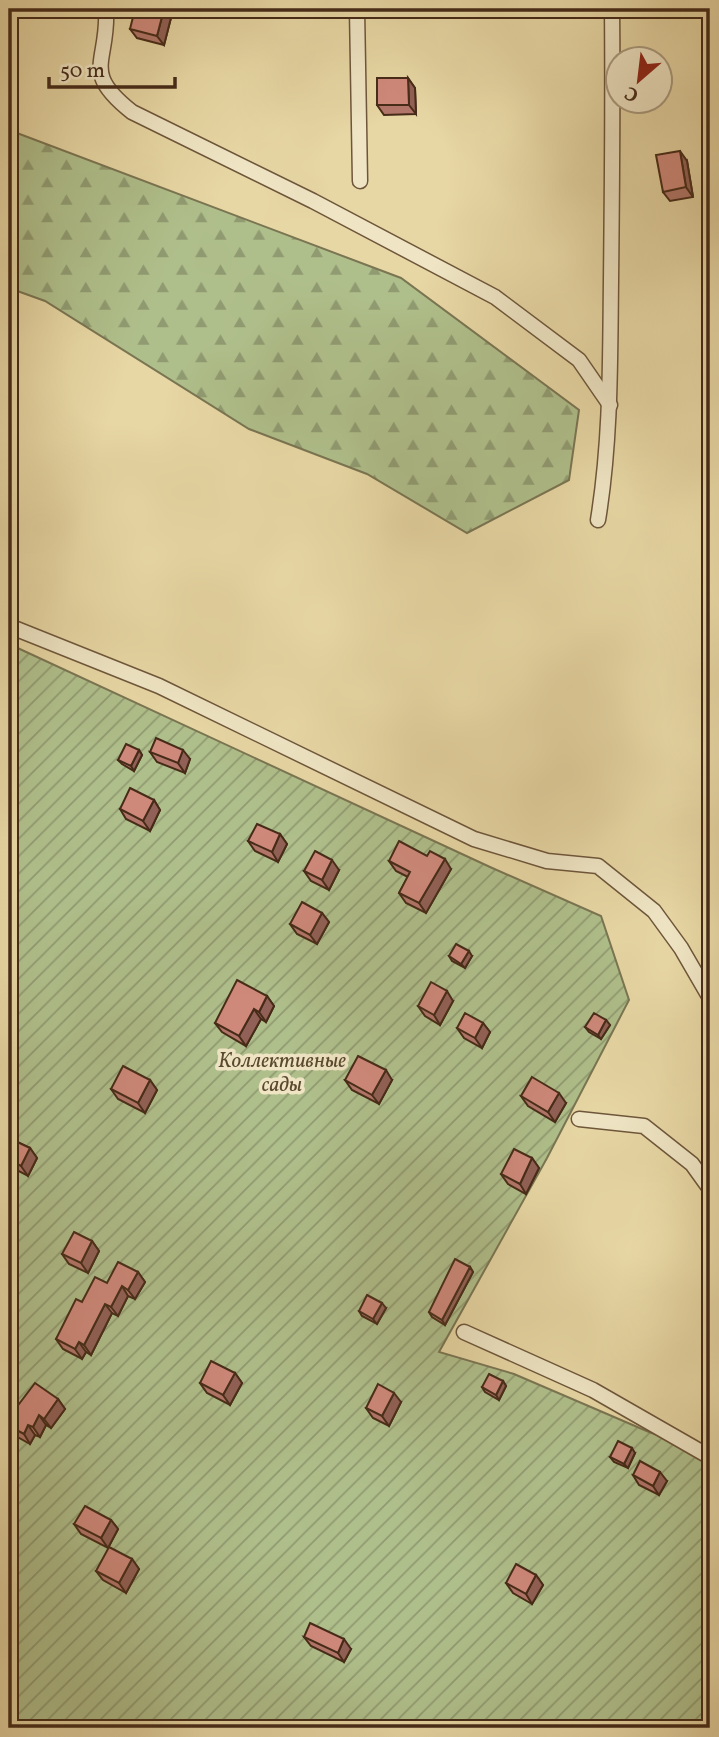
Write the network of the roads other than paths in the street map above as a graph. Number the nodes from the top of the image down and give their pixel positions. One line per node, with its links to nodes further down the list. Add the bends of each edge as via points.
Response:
1 (107, 9): 5 (street, via 99,72 116,99 132,112 495,297 579,360)
2 (357, 9): 4 (street)
3 (612, 9): 5 (street)
4 (360, 181)
5 (610, 405): 6 (street)
6 (598, 520)
7 (9, 626): 8 (street, via 159,686 474,839 547,861 598,866 654,911)
8 (710, 998)
9 (579, 1119): 10 (street, via 645,1126 692,1164)
10 (710, 1189)
11 (464, 1332): 12 (street, via 593,1390)
12 (710, 1457)

